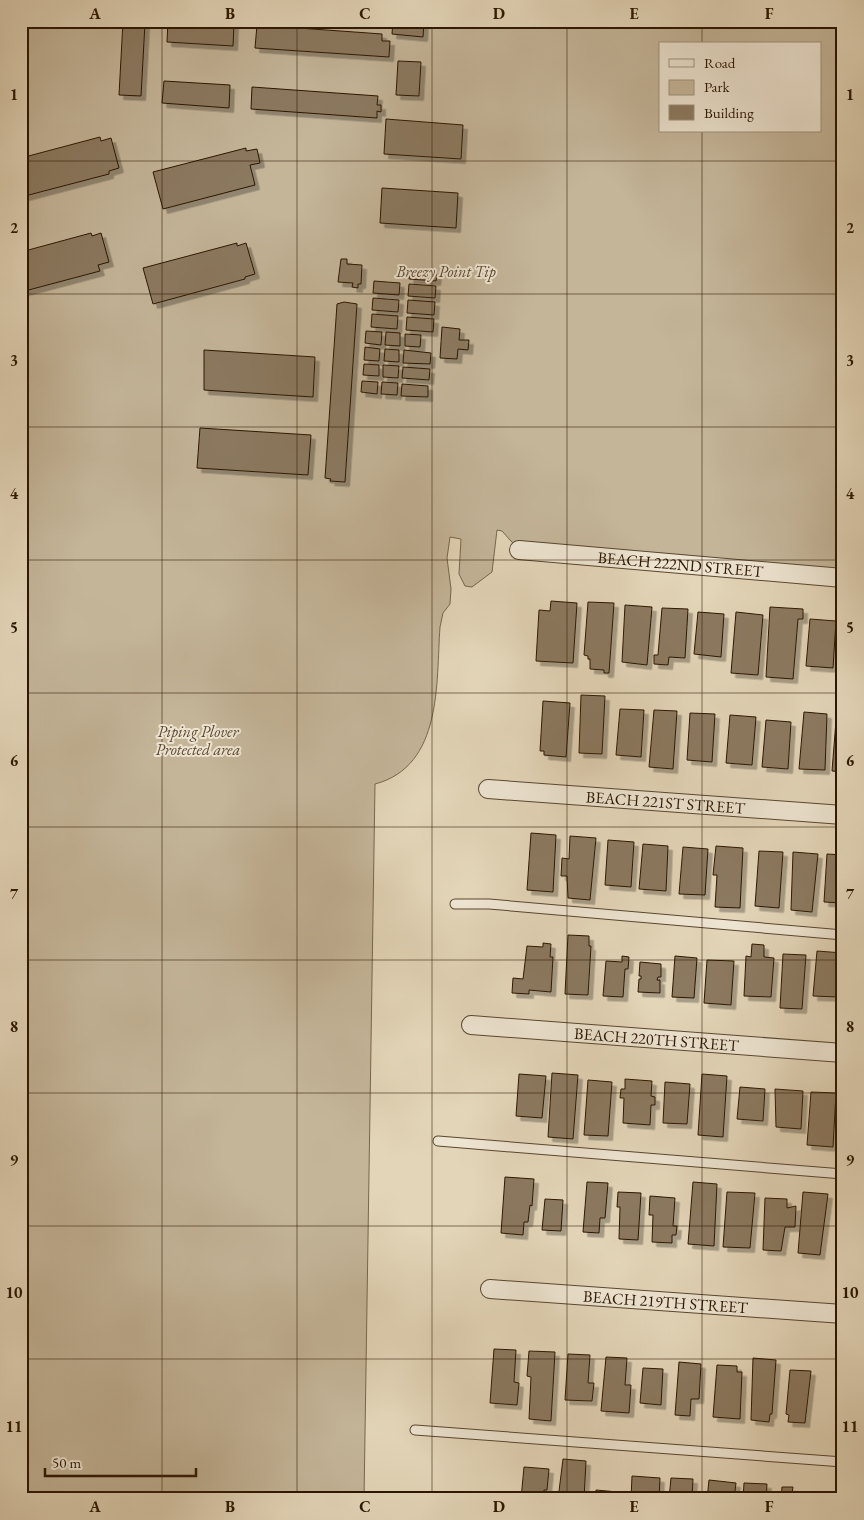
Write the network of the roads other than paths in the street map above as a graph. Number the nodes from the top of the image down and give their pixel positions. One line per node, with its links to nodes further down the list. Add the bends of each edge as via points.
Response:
1 (519, 550): 2 (street, BEACH 222ND STREET)
2 (843, 578)
3 (488, 789): 4 (street, BEACH 221ST STREET)
4 (843, 815)
5 (455, 904): 6 (lane, via 499,905)
6 (843, 935)
7 (471, 1025): 8 (street, BEACH 220TH STREET)
8 (843, 1053)
9 (438, 1141): 10 (lane)
10 (843, 1174)
11 (490, 1289): 12 (street, BEACH 219TH STREET)
12 (843, 1314)
13 (415, 1430): 14 (lane)
14 (843, 1462)

